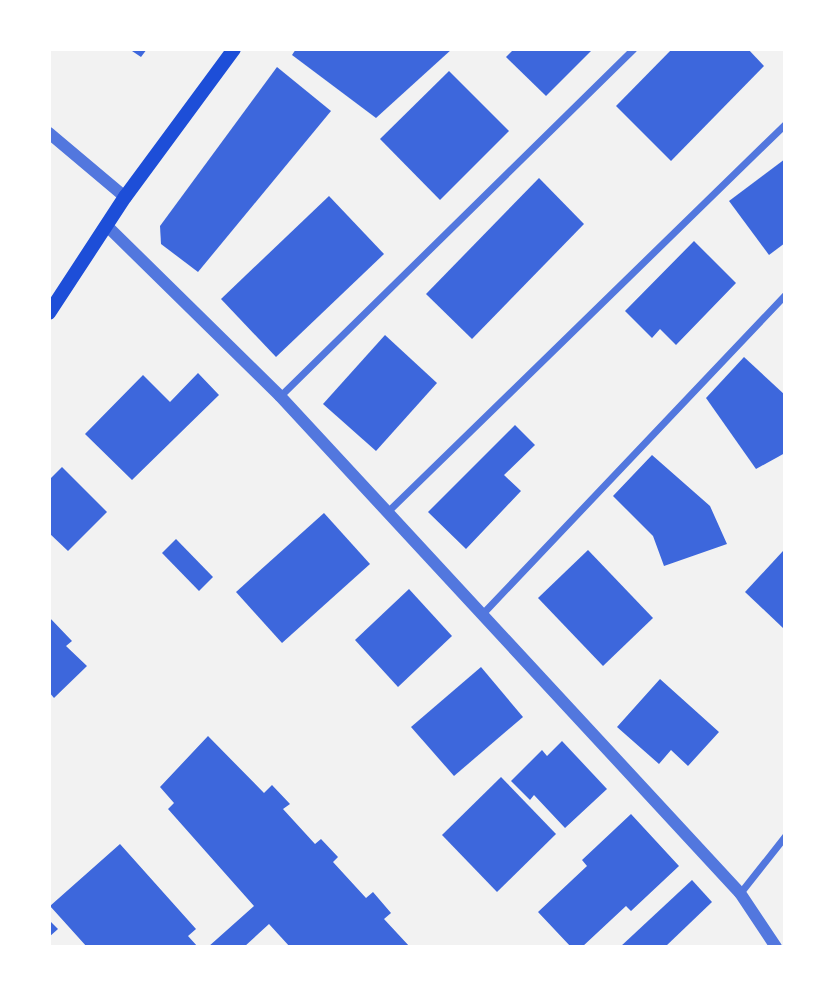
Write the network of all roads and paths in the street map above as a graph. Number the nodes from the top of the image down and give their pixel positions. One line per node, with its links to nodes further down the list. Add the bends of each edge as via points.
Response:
1 (234, 49): 5 (main road)
2 (633, 49): 9 (street)
3 (785, 124): 10 (street)
4 (49, 133): 5 (street)
5 (125, 197): 6 (main road)
6 (106, 225): 8 (main road); 9 (street)
7 (785, 295): 11 (street)
8 (49, 313)
9 (280, 396): 10 (street)
10 (387, 512): 11 (street)
11 (482, 614): 13 (street)
12 (785, 836): 13 (street)
13 (740, 893): 14 (street)
14 (776, 947)

